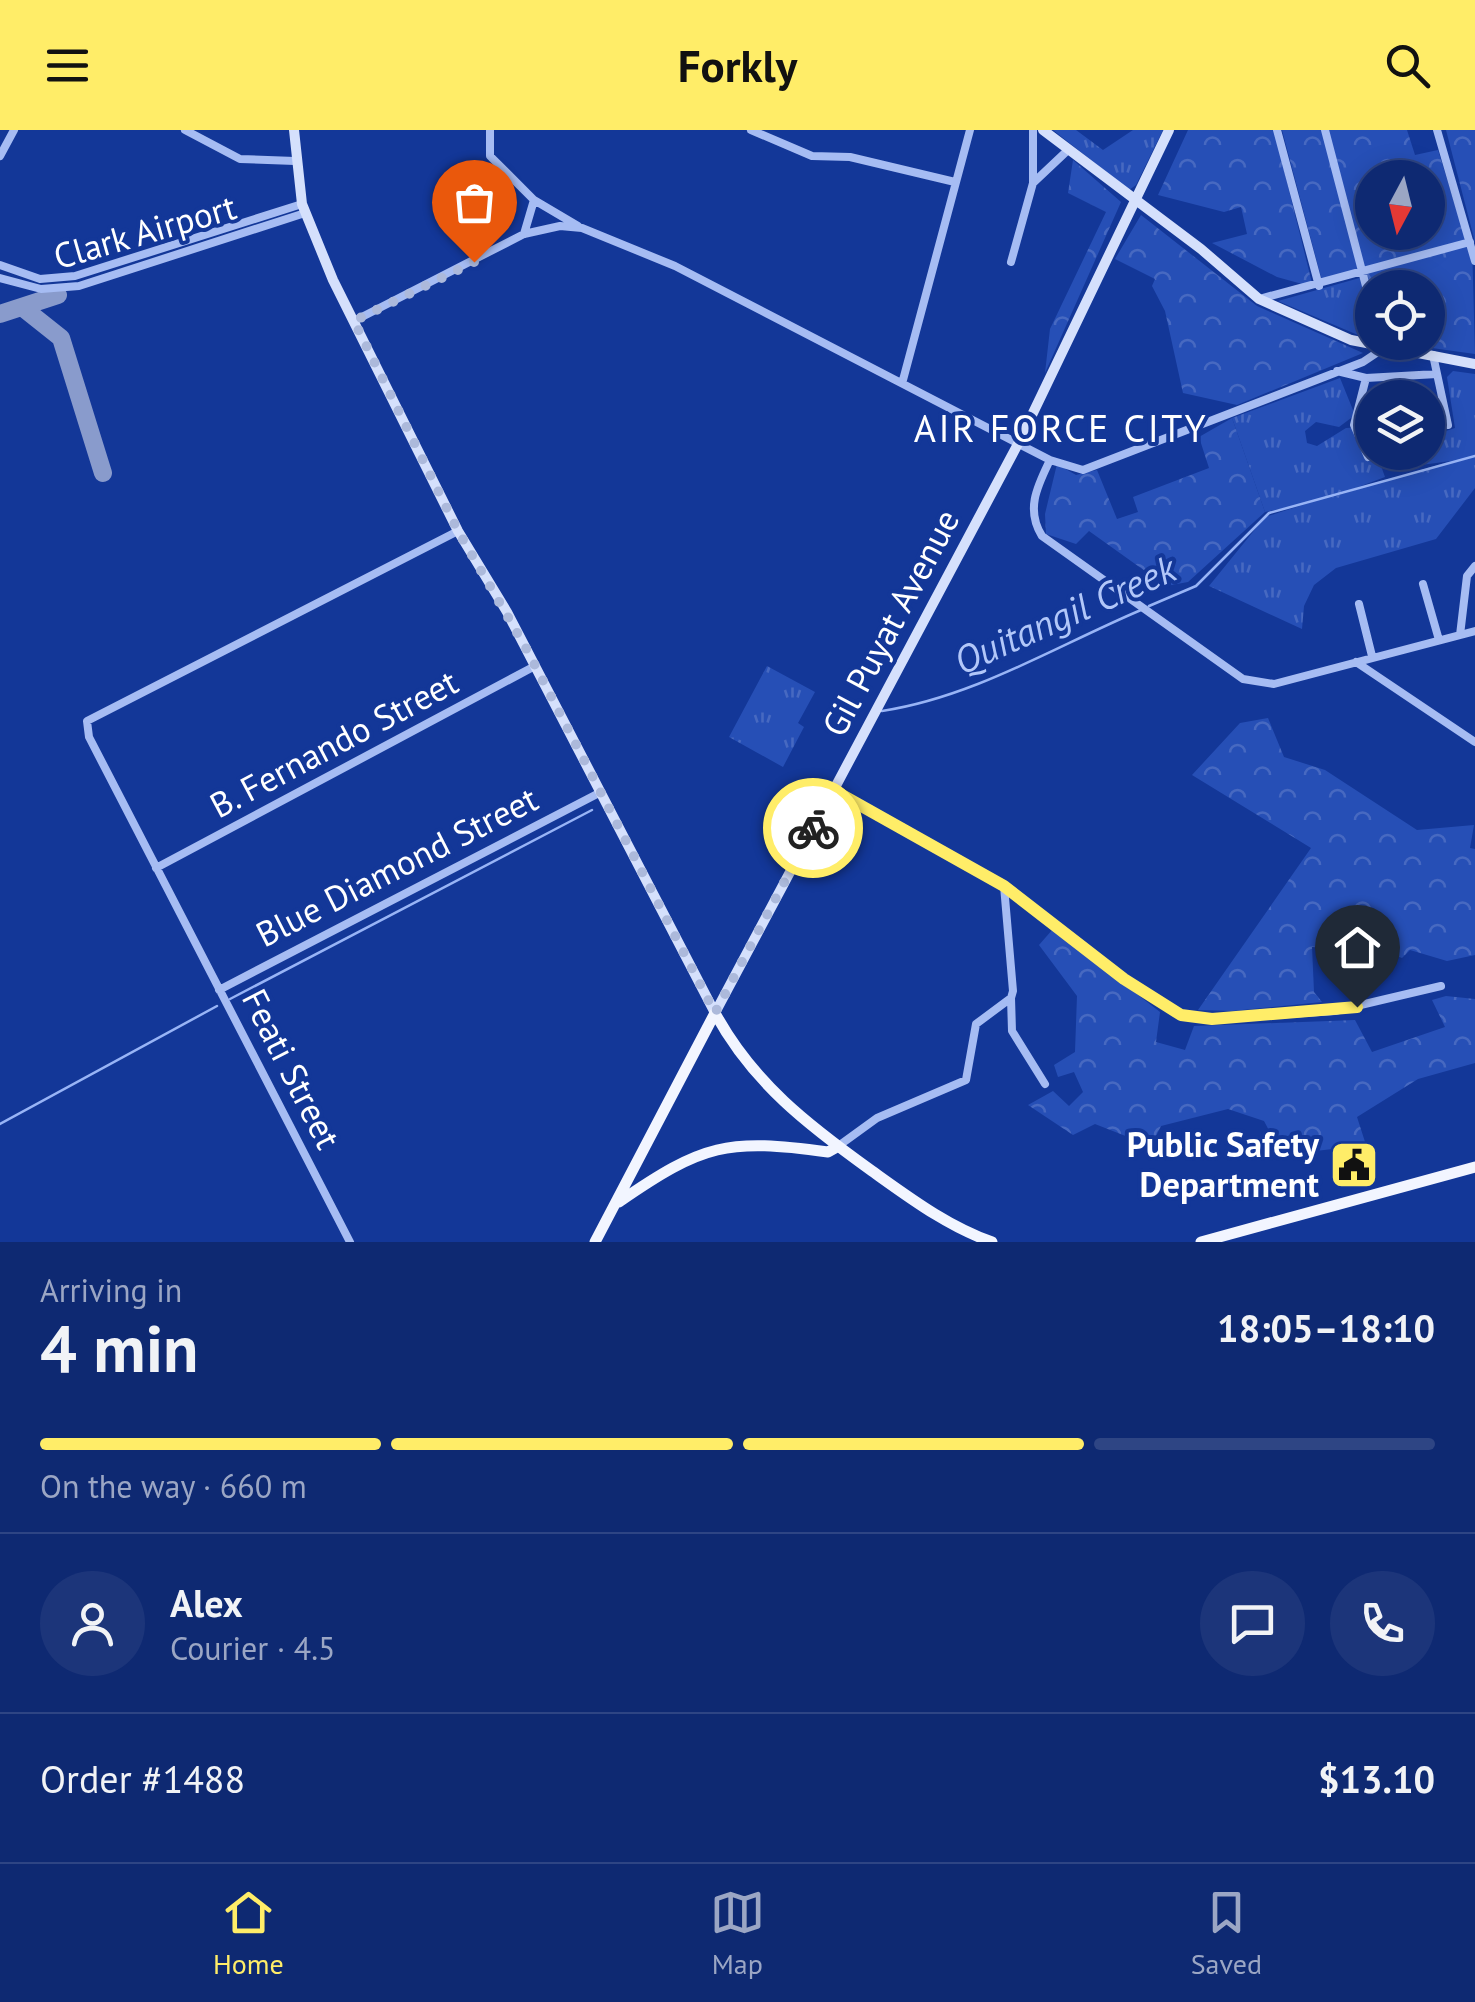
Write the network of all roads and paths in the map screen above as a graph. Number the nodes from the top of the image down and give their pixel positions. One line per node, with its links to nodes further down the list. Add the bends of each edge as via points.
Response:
1 (14, 130): 14 (street)
2 (185, 130): 15 (street, via 240,159)
3 (294, 130): 15 (main road)
4 (490, 130): 18 (street, via 490,156)
5 (751, 130): 16 (street, via 812,156 850,156)
6 (970, 130): 16 (street)
7 (1034, 130): 17 (street)
8 (1043, 130): 13 (main road)
9 (1169, 130): 19 (main road, Gil Puyat Avenue)
10 (1278, 130): 32 (street)
11 (1325, 130): 28 (street)
12 (1437, 130): 23 (street)
13 (1068, 150): 17 (street); 19 (main road)
14 (0, 156)
15 (296, 161): 20 (main road)
16 (956, 182): 43 (street)
17 (1033, 183): 26 (street)
18 (534, 200): 21 (street); 22 (street)
19 (1135, 201): 33 (main road); 45 (main road, Gil Puyat Avenue)
20 (304, 208): 24 (street, Clark Airport); 34 (main road)
21 (582, 228): 22 (street); 43 (street, via 618,239)
22 (524, 234): 34 (street)
23 (1470, 242): 25 (street); 29 (street)
24 (160, 254): 27 (street, Clark Airport, via 63,278 31,278); 31 (street, Clark Airport, via 65,288)
25 (1475, 261)
26 (1011, 262)
27 (0, 265)
28 (1363, 270)
29 (1377, 270)
30 (1355, 276): 32 (street)
31 (0, 278)
32 (1319, 286): 33 (street)
33 (1259, 299): 35 (main road, via 1312,326)
34 (354, 321): 47 (main road)
35 (1355, 337)
36 (1445, 357): 39 (main road)
37 (1355, 360): 40 (street)
38 (1435, 360): 41 (street)
39 (1475, 364)
40 (1337, 371): 42 (street); 46 (street, via 1083,470)
41 (1437, 374): 42 (street); 44 (street)
42 (1366, 378)
43 (903, 380): 45 (street)
44 (1448, 425)
45 (1018, 442): 46 (street); 58 (main road, Gil Puyat Avenue)
46 (1050, 460): 55 (street, via 1034,492 1039,532 1249,682 1274,684)
47 (458, 531): 56 (main road); 60 (street, Feati Street, via 87,720 89,737)
48 (1475, 566): 52 (street, via 1467,576)
49 (1423, 584): 53 (street)
50 (1359, 604): 54 (street)
51 (1475, 631): 52 (street)
52 (1460, 634): 53 (street)
53 (1439, 640): 54 (street)
54 (1372, 656): 55 (street)
55 (1356, 662): 57 (street)
56 (536, 666): 59 (main road); 60 (street, B. Fernando Street)
57 (1475, 742)
58 (833, 790): 61 (street); 65 (main road, Gil Puyat Avenue)
59 (601, 792): 63 (street, Blue Diamond Street); 65 (main road)
60 (156, 868): 63 (street, Feati Street)
61 (1004, 886): 62 (street, via 1149,997 1194,1019 1335,1011); 64 (street)
62 (1441, 986)
63 (219, 990): 70 (street, Feati Street)
64 (1011, 998): 66 (street, via 1012,1031); 67 (street, via 976,1024 961,1084 877,1118)
65 (715, 1013): 67 (main road, via 763,1083); 69 (main road, Gil Puyat Avenue)
66 (1045, 1084)
67 (837, 1147): 69 (main road, via 828,1152 744,1144 704,1151); 72 (main road, via 932,1214)
68 (1475, 1167): 73 (main road)
69 (615, 1204): 71 (main road, Gil Puyat Avenue)
70 (350, 1242)
71 (595, 1242)
72 (992, 1242)
73 (1201, 1242)

